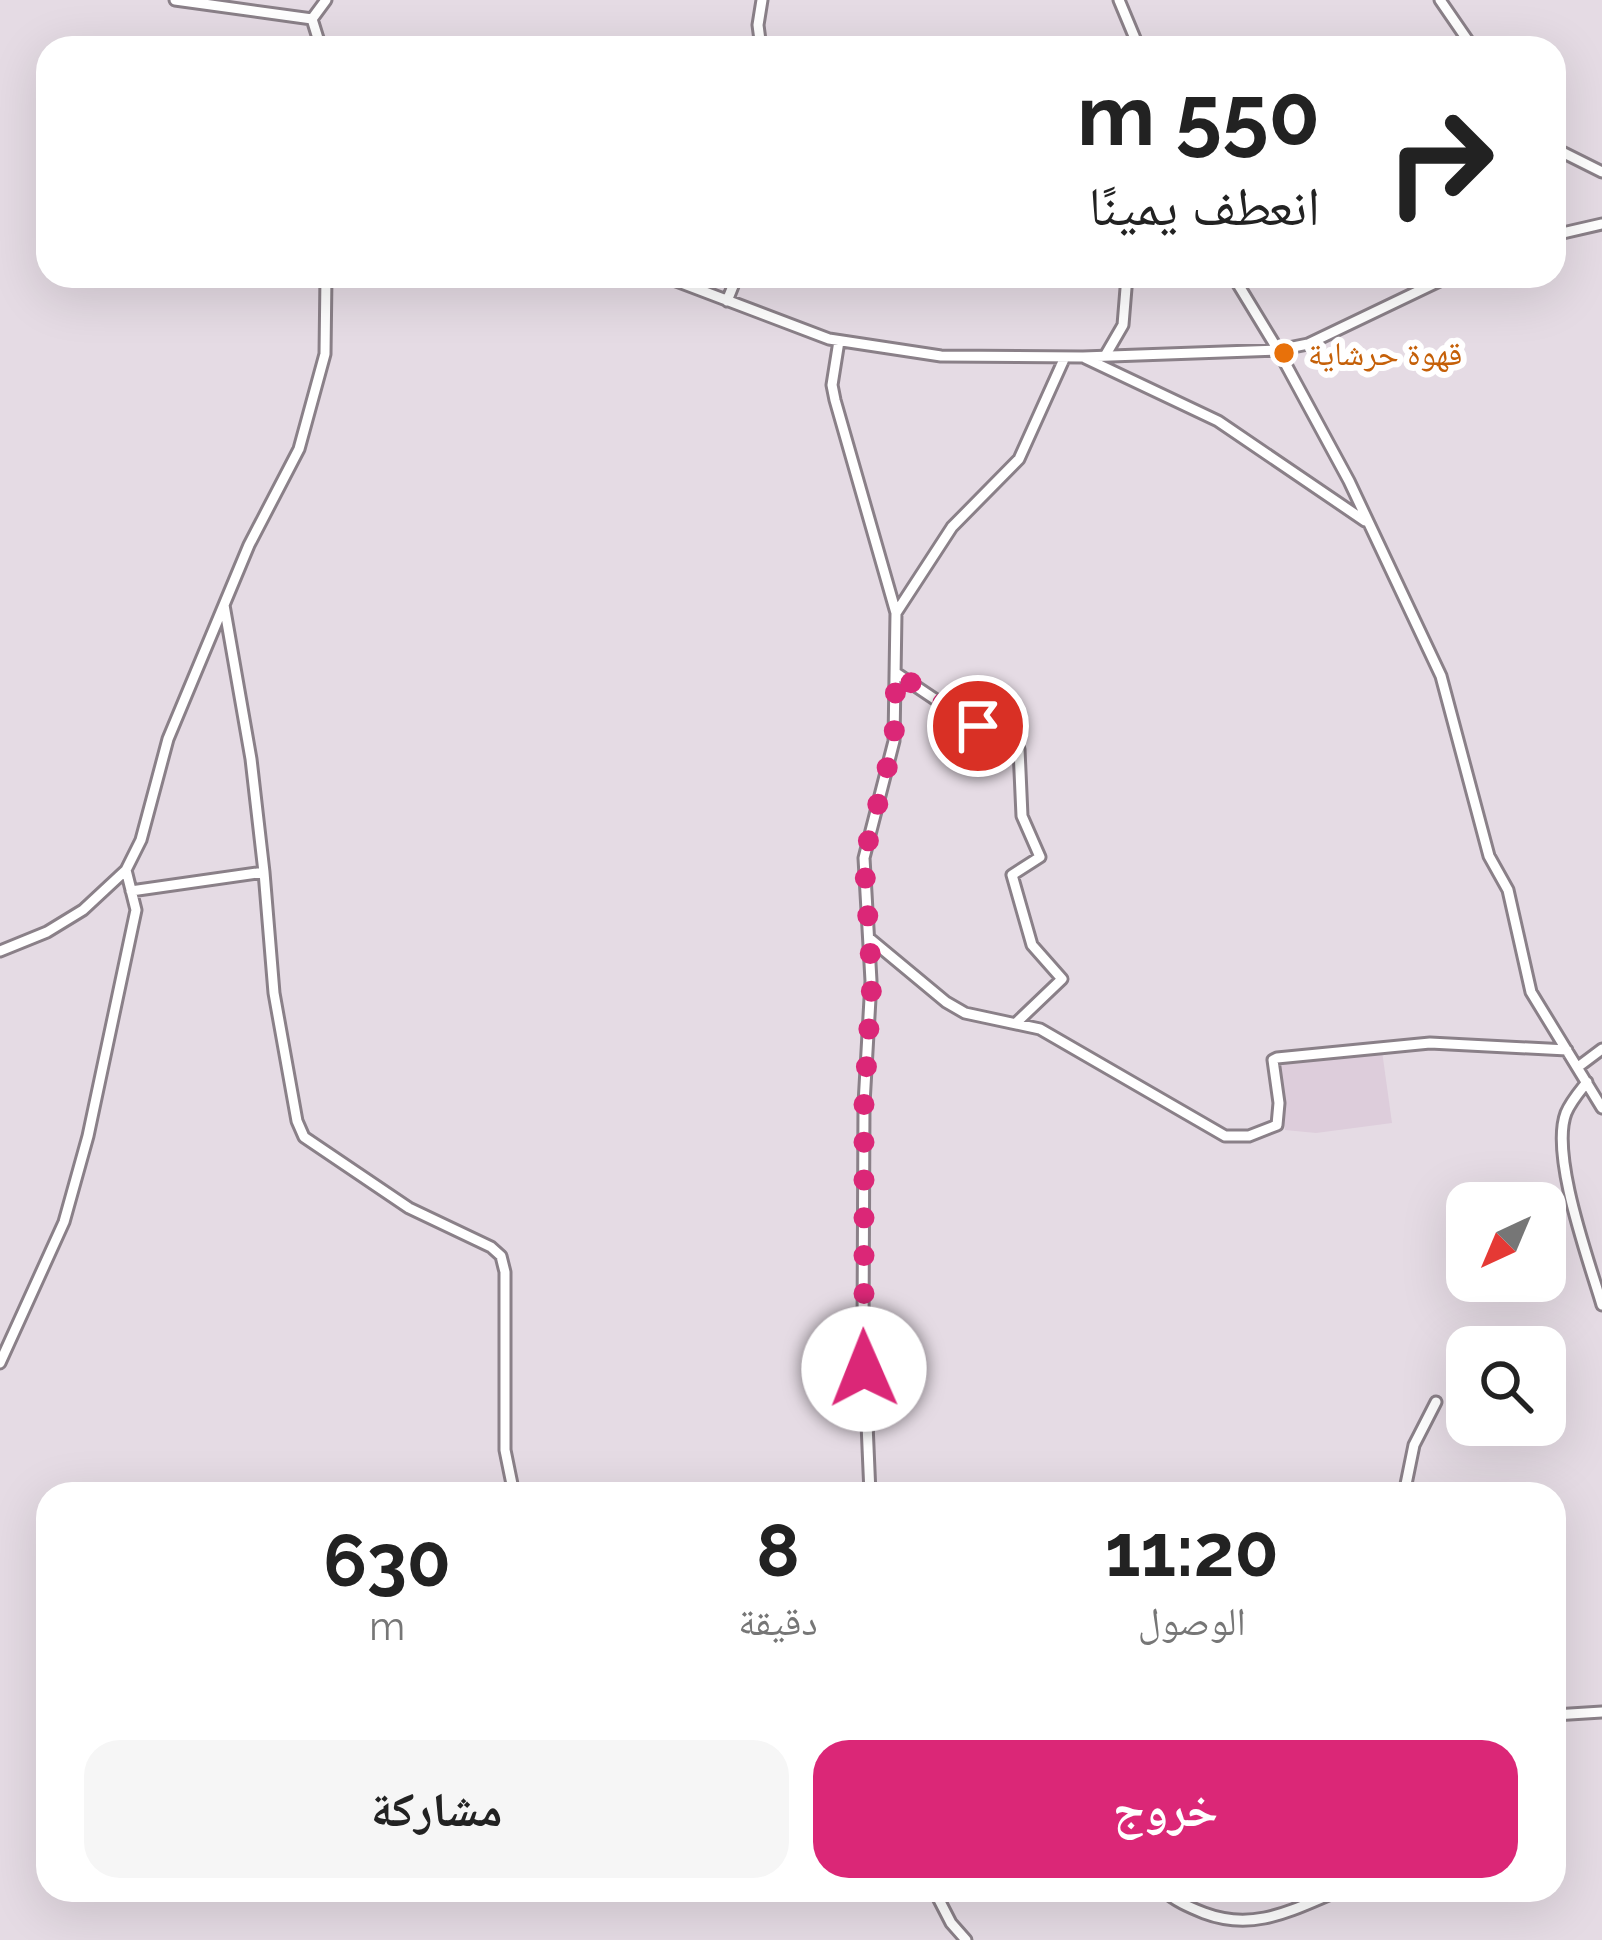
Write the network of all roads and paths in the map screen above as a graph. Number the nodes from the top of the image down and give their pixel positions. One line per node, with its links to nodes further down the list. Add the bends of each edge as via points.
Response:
1 (175, 0): 6 (street)
2 (326, 0): 6 (street)
3 (762, 0): 8 (street)
4 (1119, 0): 9 (street)
5 (1440, 0): 10 (street)
6 (312, 19): 7 (street)
7 (317, 36)
8 (759, 36)
9 (1134, 36)
10 (1465, 36)
11 (1566, 154): 12 (street)
12 (1602, 172)
13 (1602, 224): 14 (street)
14 (1566, 232)
15 (326, 288): 28 (street, via 325,354 299,449)
16 (693, 288): 21 (street)
17 (732, 288): 21 (street)
18 (1126, 288): 24 (street, via 1123,325)
19 (1240, 288): 23 (street)
20 (1425, 288): 23 (street, via 1308,344)
21 (727, 301): 22 (street)
22 (838, 340): 25 (street, via 940,356); 29 (street, via 832,385)
23 (1278, 350): 24 (street); 27 (street)
24 (1105, 356): 26 (street)
25 (1065, 357): 26 (street); 29 (street, via 1019,459 952,527)
26 (1083, 357): 27 (street, via 1218,421)
27 (1370, 524): 38 (street, via 1441,676 1531,992)
28 (224, 604): 31 (street); 32 (street)
29 (896, 613): 30 (street)
30 (896, 673): 34 (street, via 894,741 864,858); 36 (street, via 1019,749 1022,816 1040,857 1012,875 1032,945 1062,979)
31 (126, 870): 33 (street); 35 (street, via 82,910)
32 (263, 872): 33 (street); 45 (street, via 274,993 304,1137 409,1208 501,1256)
33 (131, 891): 43 (street, via 136,910 82,1158 64,1222)
34 (869, 938): 36 (street, via 946,1002); 46 (street, via 863,1329)
35 (0, 951)
36 (1016, 1023): 38 (street, via 1040,1029 1225,1136 1277,1125 1276,1058 1430,1043)
37 (1602, 1049): 39 (street)
38 (1568, 1050): 39 (street)
39 (1578, 1066): 40 (street)
40 (1587, 1082): 41 (street); 42 (street, via 1566,1114 1562,1144)
41 (1602, 1108)
42 (1602, 1305)
43 (0, 1363)
44 (1436, 1402): 47 (street)
45 (512, 1482)
46 (869, 1482)
47 (1406, 1482)
48 (1602, 1712): 49 (street)
49 (1566, 1714)
50 (940, 1902): 53 (street)
51 (1180, 1902): 52 (street, via 1227,1922 1270,1919)
52 (1311, 1902)
53 (966, 1940)

